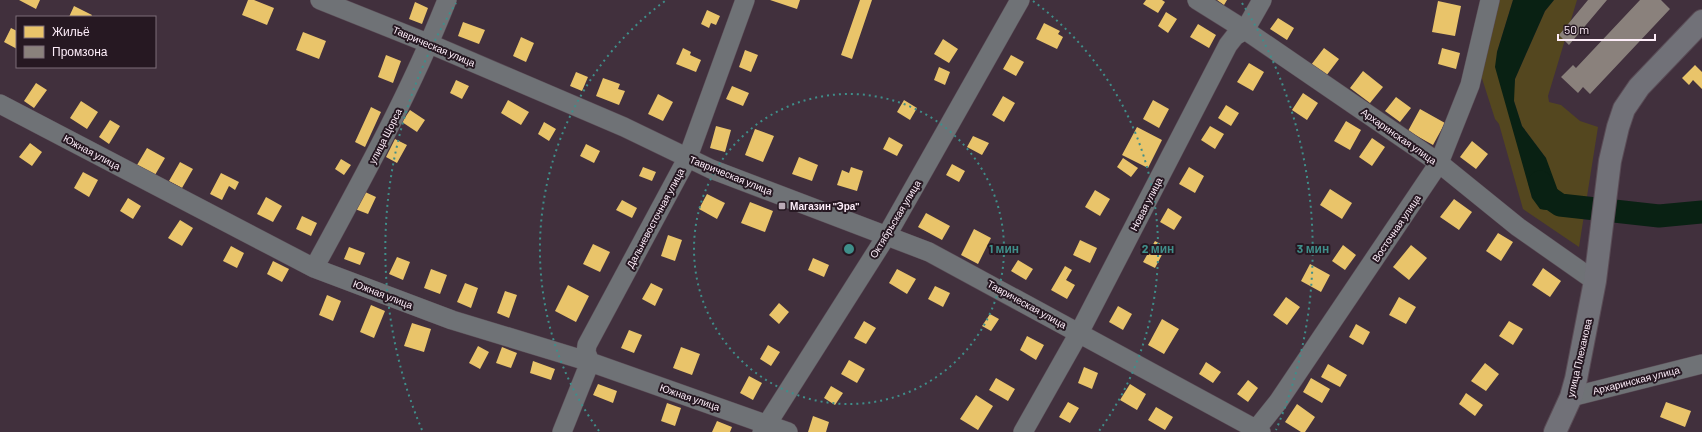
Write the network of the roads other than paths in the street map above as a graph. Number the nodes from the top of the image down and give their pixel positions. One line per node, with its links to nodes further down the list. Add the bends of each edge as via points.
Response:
1 (320, 0): 10 (street, Таврическая улица)
2 (448, 0): 10 (street, улица Щорса)
3 (745, 0): 12 (street, Дальневосточная улица)
4 (1020, 0): 14 (street, Октябрьская улица)
5 (1197, 0): 9 (street, Архаринская улица)
6 (1262, 0): 9 (street, Новая улица)
7 (1490, 0): 13 (street, Восточная улица, via 1470,85)
8 (1702, 21): 16 (main road, улица Плеханова, via 1630,98 1618,127 1610,161)
9 (1245, 30): 13 (street, Архаринская улица); 17 (street, Новая улица, via 1235,36 1228,45)
10 (430, 44): 12 (street, Таврическая улица); 15 (street, улица Щорса, via 380,147)
11 (0, 104): 15 (street, Южная улица)
12 (688, 157): 14 (street, Таврическая улица, via 711,169); 18 (street, Дальневосточная улица, via 591,336 586,352)
13 (1439, 163): 16 (street, Архаринская улица, via 1518,227); 22 (street, Восточная улица)
14 (887, 236): 17 (street, Таврическая улица, via 930,252); 21 (street, Октябрьская улица)
15 (314, 268): 18 (street, Южная улица, via 452,320)
16 (1596, 281): 20 (main road, улица Плеханова)
17 (1079, 333): 22 (street, Таврическая улица); 25 (street, Новая улица)
18 (590, 362): 21 (street, Южная улица); 23 (street, Дальневосточная улица)
19 (1702, 364): 20 (street, Архаринская улица)
20 (1571, 397): 26 (main road, улица Плеханова)
21 (764, 428): 24 (street, Южная улица)
22 (1257, 431)
23 (562, 432)
24 (788, 432)
25 (1023, 432)
26 (1555, 432)

